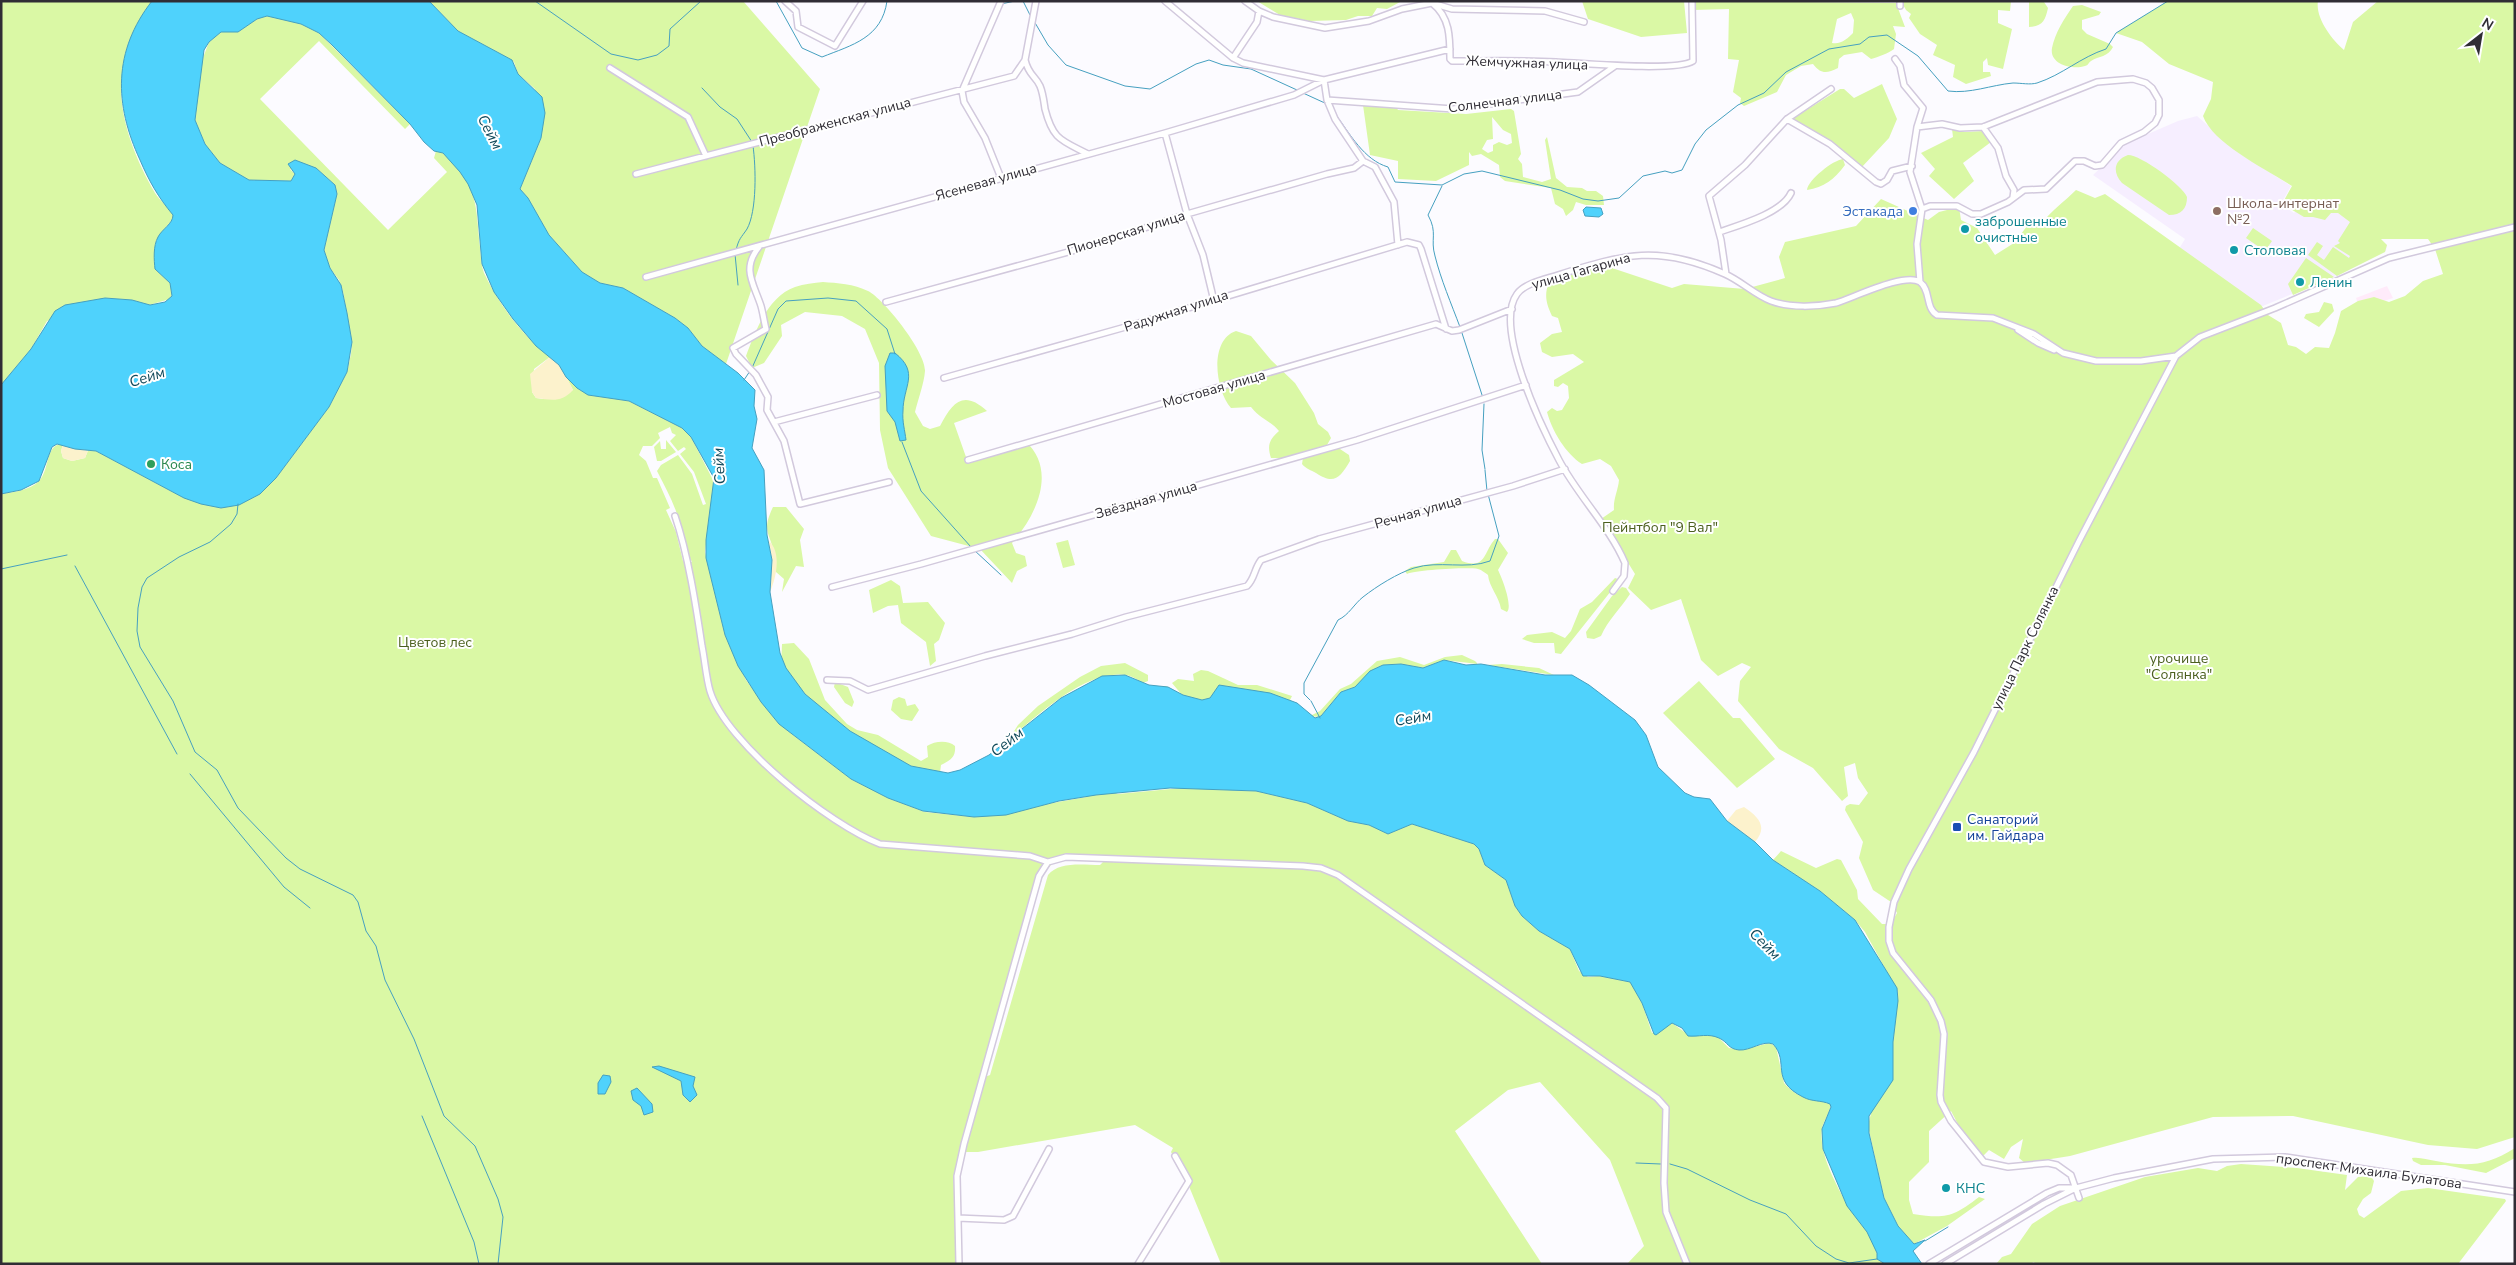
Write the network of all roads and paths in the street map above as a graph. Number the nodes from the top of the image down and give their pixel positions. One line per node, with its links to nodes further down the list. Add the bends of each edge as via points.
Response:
1 (784, 1): 2 (street, via 796,11 798,27 835,46)
2 (863, 1)
3 (1000, 1): 18 (street)
4 (1036, 1): 14 (street)
5 (1165, 1): 12 (street)
6 (1245, 1): 9 (street)
7 (1692, 1): 15 (street, via 1693,61)
8 (1432, 3): 9 (street, via 1369,21 1325,28); 10 (street, via 1452,9 1545,11); 11 (street, Жемчужная улица, via 1439,9 1450,33)
9 (1259, 11): 12 (street, via 1257,22)
10 (1584, 22)
11 (1450, 48): 15 (street, Жемчужная улица, via 1452,61); 17 (street, Жемчужная улица)
12 (1233, 58): 17 (street, via 1242,63)
13 (1895, 59): 22 (street, via 1904,84 1923,108)
14 (1025, 60): 18 (street, Преображенская улица, via 1014,76); 25 (street, via 1031,76 1040,85 1050,129 1061,140)
15 (1615, 66): 20 (street, Солнечная улица, via 1578,92 1453,109)
16 (610, 68): 26 (street, via 688,117)
17 (1324, 80): 20 (street); 24 (street, Ясеневая улица, via 1294,95)
18 (963, 89): 26 (street, Преображенская улица); 30 (street, via 964,102 985,138)
19 (1831, 90): 21 (street)
20 (1326, 100): 27 (street)
21 (1787, 119): 28 (street, via 1830,144 1881,184 1892,171); 36 (street, via 1744,165 1709,196)
22 (1918, 127): 23 (street, via 1942,124 1960,128); 28 (street)
23 (1983, 127): 32 (street, via 1998,148 2014,190); 32 (street, via 2097,82 2140,80 2152,88 2160,100 2158,119 2149,128 2121,143 2102,165 2079,161 2070,164 2051,186 2042,190 2024,190)
24 (1165, 133): 25 (street, Ясеневая улица); 34 (street)
25 (1088, 154): 30 (street, Ясеневая улица)
26 (706, 156): 29 (street, Преображенская улица)
27 (1363, 161): 34 (street, Пионерская улица, via 1354,168); 37 (street, via 1374,167 1394,202)
28 (1912, 166): 33 (street, via 1910,172)
29 (636, 174)
30 (1001, 178): 38 (street, Ясеневая улица)
31 (1792, 193): 36 (street, via 1787,202 1773,210)
32 (2013, 197): 33 (street, via 1981,214 1972,214 1958,206)
33 (1922, 209): 41 (street, via 1917,244)
34 (1187, 214): 42 (street, via 1203,255); 43 (street, Пионерская улица, via 1090,246)
35 (2515, 227): 46 (street, улица Парк Солянка, via 2389,258 2200,337)
36 (1719, 232): 39 (street)
37 (1398, 244): 42 (street, Радужная улица); 45 (street, Радужная улица, via 1407,242 1421,249)
38 (760, 246): 40 (street, Ясеневая улица); 50 (street, via 753,255 750,268 753,290 766,329 733,348 756,375 768,396 767,410)
39 (1726, 274): 41 (street, улица Гагарина, via 1771,301 1787,305 1835,303 1898,282); 44 (street, улица Гагарина, via 1667,256 1636,254 1610,259 1528,286 1516,295)
40 (646, 277)
41 (1920, 282): 46 (street, via 1930,308 1937,315 1982,316 2034,334 2059,352 2075,357 2106,362)
42 (1214, 300): 47 (street, Радужная улица)
43 (886, 302)
44 (1512, 310): 45 (street, Мостовая улица, via 1461,330); 48 (street, улица Гагарина, via 1510,325)
45 (1446, 329): 51 (street, Мостовая улица, via 1436,324)
46 (2176, 356): 61 (street, улица Парк Солянка, via 1974,752 1909,869 1894,902 1889,927 1893,953 1931,1000 1941,1021 1944,1034 1940,1095 1951,1121 1984,1162 2008,1167 2052,1163 2069,1172)
47 (944, 378)
48 (1526, 385): 52 (street, улица Гагарина); 55 (street, Звёздная улица, via 1357,440)
49 (877, 395): 50 (street)
50 (774, 422): 53 (street, via 784,441 800,504)
51 (968, 460)
52 (1565, 469): 56 (street, улица Гагарина, via 1625,563 1624,576); 57 (street, Речная улица, via 1280,553 1261,560 1247,586 868,690 850,681)
53 (889, 482)
54 (675, 516): 58 (street, via 711,693 734,730 770,768 814,806 880,844 1030,856)
55 (832, 587)
56 (1613, 591)
57 (827, 680)
58 (1048, 862): 64 (street, via 1039,876 963,1152 957,1176); 67 (street, via 1066,857 1106,857 1302,866 1321,868 1338,875 1657,1098 1666,1108 1666,1212)
59 (1049, 1149): 64 (street, via 1013,1216 1004,1220)
60 (1176, 1156): 66 (street, via 1189,1181)
61 (2076, 1188): 62 (street, проспект Михаила Булатова, via 2176,1165 2249,1156 2285,1158); 63 (street, улица Парк Солянка); 68 (street, проспект Михаила Булатова, via 2067,1186 2047,1193); 69 (street, проспект Михаила Булатова)
62 (2515, 1192)
63 (2079, 1198)
64 (958, 1218): 65 (street)
65 (959, 1264)
66 (1138, 1264)
67 (1687, 1264)
68 (1930, 1264)
69 (1946, 1264)

